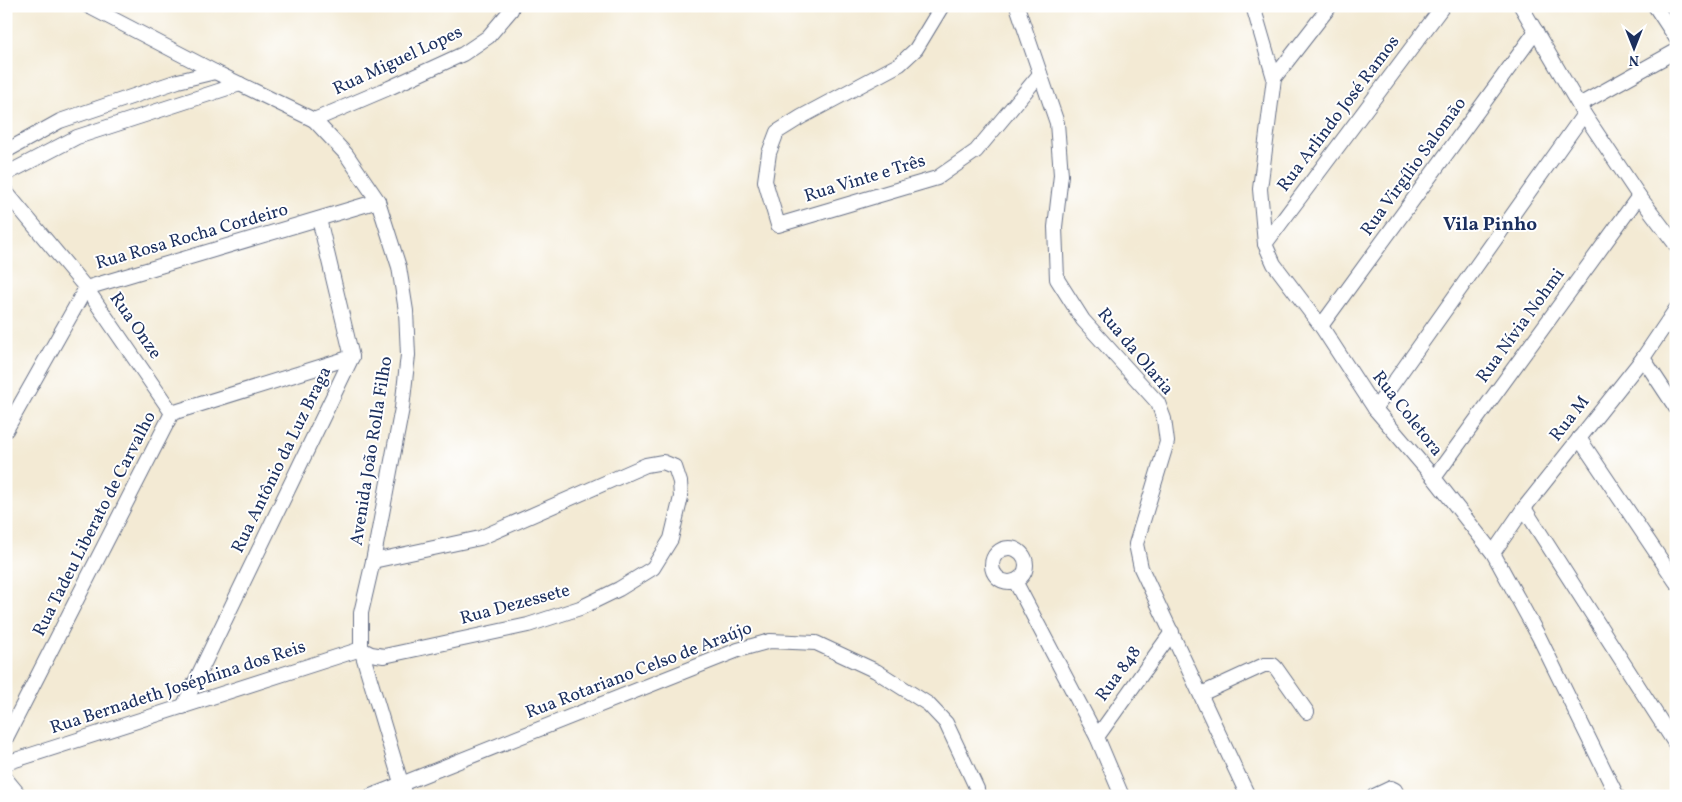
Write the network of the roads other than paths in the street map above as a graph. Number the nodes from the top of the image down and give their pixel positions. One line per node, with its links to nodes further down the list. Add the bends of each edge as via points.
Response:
1 (88, 6): 13 (street, Avenida João Rolla Filho)
2 (512, 6): 20 (street, Rua Miguel Lopes, via 488,37 463,54)
3 (942, 6): 14 (street, Rua Vinte e Três, via 916,49 900,64 777,132 769,152 765,181 778,224 937,178 976,151)
4 (1017, 6): 14 (street, Rua da Olaria)
5 (1252, 6): 15 (street, Rua Coletora)
6 (1330, 6): 15 (street)
7 (1443, 6): 27 (street, Rua Arlindo José Ramos)
8 (1521, 6): 10 (street)
9 (1655, 6): 11 (street)
10 (1536, 30): 19 (street); 31 (street, Rua Virgílio Salomão)
11 (1676, 38)
12 (1676, 51): 19 (street)
13 (215, 72): 16 (street); 17 (street, Avenida João Rolla Filho)
14 (1040, 74): 45 (street, Rua da Olaria, via 1057,123 1061,175 1055,227 1057,279 1083,320 1158,403 1164,419 1167,442 1136,544 1141,568)
15 (1274, 78): 27 (street, Rua Coletora, via 1260,189)
16 (178, 81): 18 (street, via 176,96); 21 (street, via 60,121)
17 (240, 84): 18 (street); 20 (street, Avenida João Rolla Filho)
18 (162, 110): 22 (street, via 77,137)
19 (1581, 110): 24 (street); 35 (street)
20 (314, 120): 25 (street, Avenida João Rolla Filho, via 346,154)
21 (6, 152)
22 (6, 174)
23 (6, 192): 29 (street, Rua Onze)
24 (1639, 196): 28 (street); 39 (street, Rua Nívia Nohmi)
25 (378, 201): 26 (street, Rua Rosa Rocha Cordeiro); 42 (street, Avenida João Rolla Filho, via 398,267 406,310 408,355 402,408)
26 (319, 219): 29 (street, Rua Rosa Rocha Cordeiro); 32 (street, Rua Antônio da Luz Braga)
27 (1265, 244): 31 (street, Rua Coletora, via 1274,264)
28 (1676, 245)
29 (86, 288): 36 (street, Rua Onze); 37 (street, Rua Rosa Rocha Cordeiro)
30 (1676, 309): 33 (street, Rua M)
31 (1321, 326): 35 (street, Rua Coletora)
32 (352, 357): 36 (street, Rua Tadeu Liberato de Carvalho); 48 (street, Rua Antônio da Luz Braga)
33 (1643, 358): 34 (street); 38 (street, Rua M)
34 (1676, 408)
35 (1374, 409): 39 (street, Rua Coletora)
36 (172, 413): 51 (street, Rua Tadeu Liberato de Carvalho)
37 (6, 430)
38 (1579, 438): 40 (street, Rua M); 44 (street)
39 (1434, 478): 41 (street, Rua Coletora)
40 (1524, 508): 41 (street, Rua M); 52 (street)
41 (1493, 553): 63 (street, Rua Coletora, via 1539,637)
42 (373, 562): 46 (street, Avenida João Rolla Filho, via 361,613); 46 (street, Rua Dezessete, via 480,538 646,465 663,462 675,467 680,482 681,497 671,539 653,568 619,590 580,608 528,625 384,656)
43 (1015, 581): 50 (street)
44 (1676, 582)
45 (1172, 632): 47 (street, Rua da Olaria); 50 (street, Rua 848)
46 (361, 648): 48 (street, Rua Bernadeth Joséphina dos Reis); 55 (street, Avenida João Rolla Filho)
47 (1201, 694): 49 (street, via 1264,665 1273,665); 60 (street, Rua da Olaria)
48 (182, 707): 53 (street, Rua Bernadeth Joséphina dos Reis)
49 (1307, 712)
50 (1097, 737): 59 (street)
51 (6, 738)
52 (1676, 745)
53 (6, 763)
54 (6, 779): 56 (street)
55 (403, 790): 57 (street, Rua Rotariano Celso de Araújo); 58 (street, Rua Rotariano Celso de Araújo, via 729,653 770,641 816,643 876,671 928,704 946,723)
56 (20, 796)
57 (372, 796)
58 (978, 796)
59 (1122, 796)
60 (1248, 796)
61 (1374, 796): 62 (street, via 1391,788)
62 (1398, 796)
63 (1617, 796)

